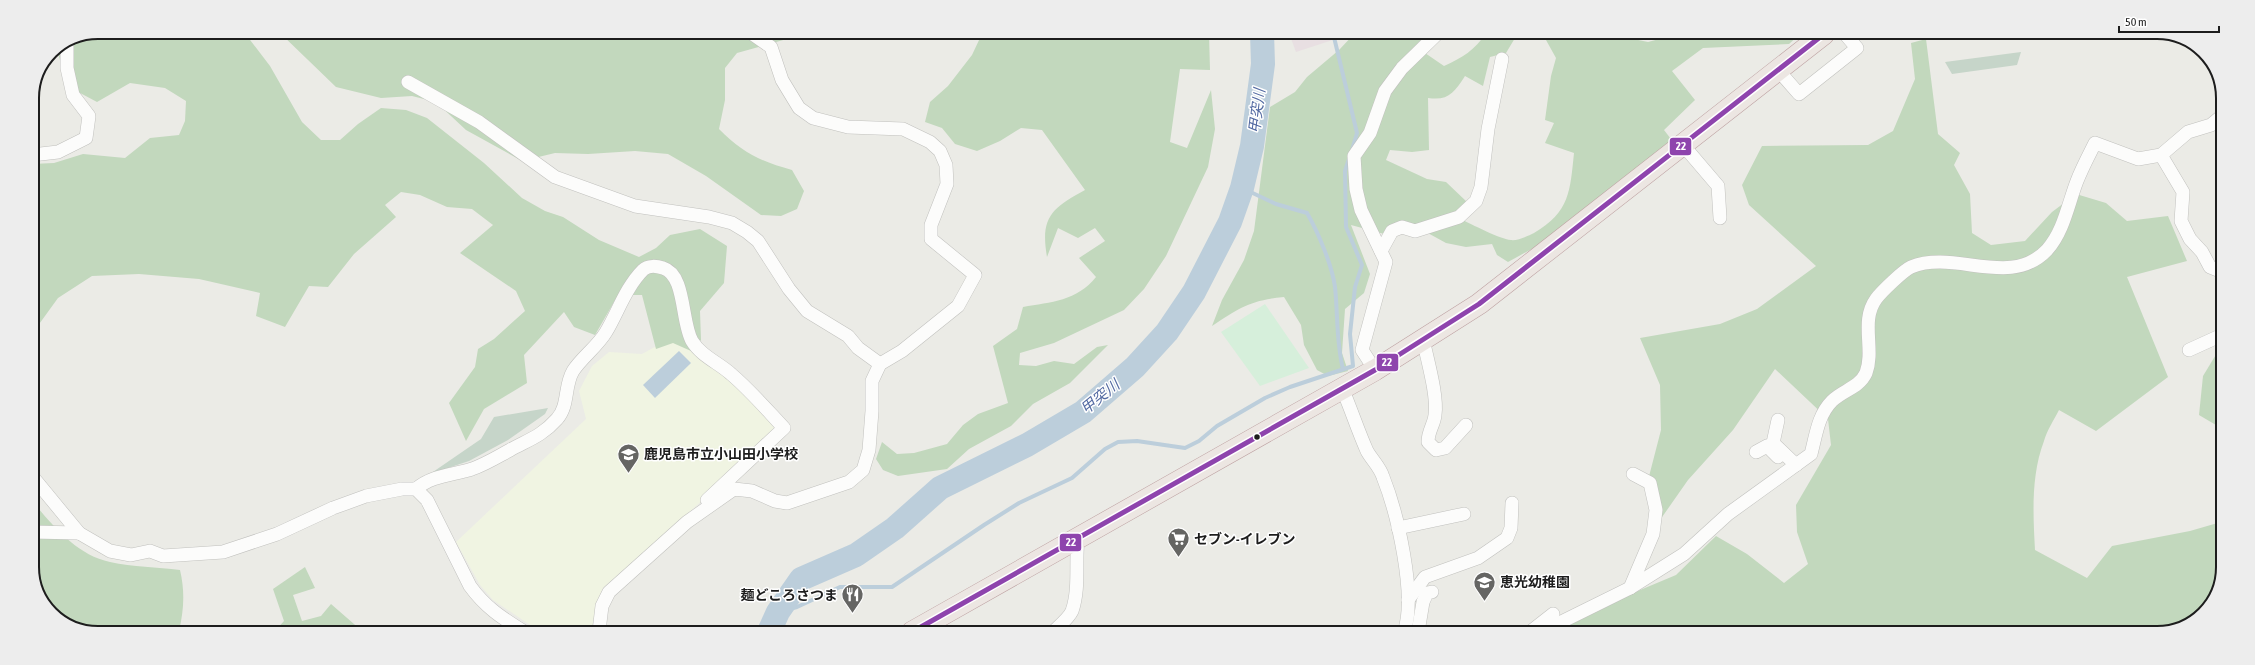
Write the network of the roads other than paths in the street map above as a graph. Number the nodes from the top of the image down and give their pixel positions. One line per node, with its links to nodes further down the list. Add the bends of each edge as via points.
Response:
1 (760, 39): 19 (street, via 771,47 782,80 799,108 813,118 848,127 903,129 930,142 940,151 946,165 947,184 931,225 931,239 974,275 958,306 902,351)
2 (1432, 39): 14 (street, via 1402,68 1385,91 1370,132 1354,156 1356,189 1361,210)
3 (1818, 39): 7 (highway)
4 (1849, 39): 7 (street, via 1856,48 1799,94)
5 (67, 48): 11 (street, via 67,68 73,95 89,116 86,138 58,152)
6 (1502, 59): 14 (street, via 1488,129 1481,187 1476,200 1459,217 1415,231 1402,227 1392,231)
7 (1778, 70): 10 (highway)
8 (408, 82): 19 (street, via 478,122 555,177 635,206 732,223 758,241 789,289 807,311 848,336 858,348)
9 (2216, 121): 12 (street, via 2188,132)
10 (1683, 145): 13 (street, via 1718,186); 17 (highway, via 1509,282)
11 (39, 154)
12 (2161, 155): 15 (street, via 2183,192 2181,221 2210,267); 25 (street, via 2138,159 2095,143 2077,180 2061,227 2048,249 2033,262 2017,268 1927,263 1910,267 1875,300 1868,317 1869,359 1866,373 1858,385 1833,400 1825,409 1818,422 1811,454)
13 (1720, 218)
14 (1381, 251): 20 (street, via 1386,262 1362,350)
15 (2216, 270)
16 (2216, 338): 18 (street)
17 (1423, 339): 20 (highway); 23 (street, via 1435,416 1428,433 1428,442 1436,450 1445,448)
18 (2190, 350)
19 (880, 364): 31 (street, via 872,381 869,450 863,470 849,482 787,503 774,501 752,491 734,489)
20 (1375, 370): 21 (highway)
21 (1342, 388): 32 (street, via 1368,452 1383,476); 35 (highway)
22 (1778, 420): 25 (street, via 1773,443)
23 (1466, 425)
24 (1756, 452): 25 (street, via 1767,446)
25 (1793, 467): 36 (street, via 1728,514 1684,554)
26 (1633, 474): 36 (street, via 1650,483 1656,510 1653,534)
27 (39, 484): 34 (street)
28 (416, 489): 31 (street, via 425,481 471,469 496,459 534,439 558,418 565,404 566,386 573,371 606,333 621,302 644,269 652,266 664,268 672,273 679,288 692,341 705,355 732,374 784,428 693,513); 34 (street, via 366,496 277,534 223,552 163,556 150,551 131,554 110,551); 40 (street, via 427,500 478,597 498,616)
29 (1512, 503): 38 (street, via 1511,528 1507,538 1478,558 1425,577)
30 (1464, 514): 32 (street)
31 (687, 522): 41 (street, via 608,592 602,606)
32 (1398, 528): 38 (street, via 1405,556)
33 (39, 532): 34 (street)
34 (79, 533)
35 (1078, 539): 42 (highway); 43 (street, via 1077,584 1072,612)
36 (1630, 588): 47 (street)
37 (1432, 592): 45 (street, via 1427,593 1423,602)
38 (1408, 600): 44 (street)
39 (1553, 614): 46 (street)
40 (515, 626)
41 (600, 626)
42 (923, 626)
43 (1059, 626)
44 (1405, 626)
45 (1419, 626)
46 (1538, 626)
47 (1553, 626)

